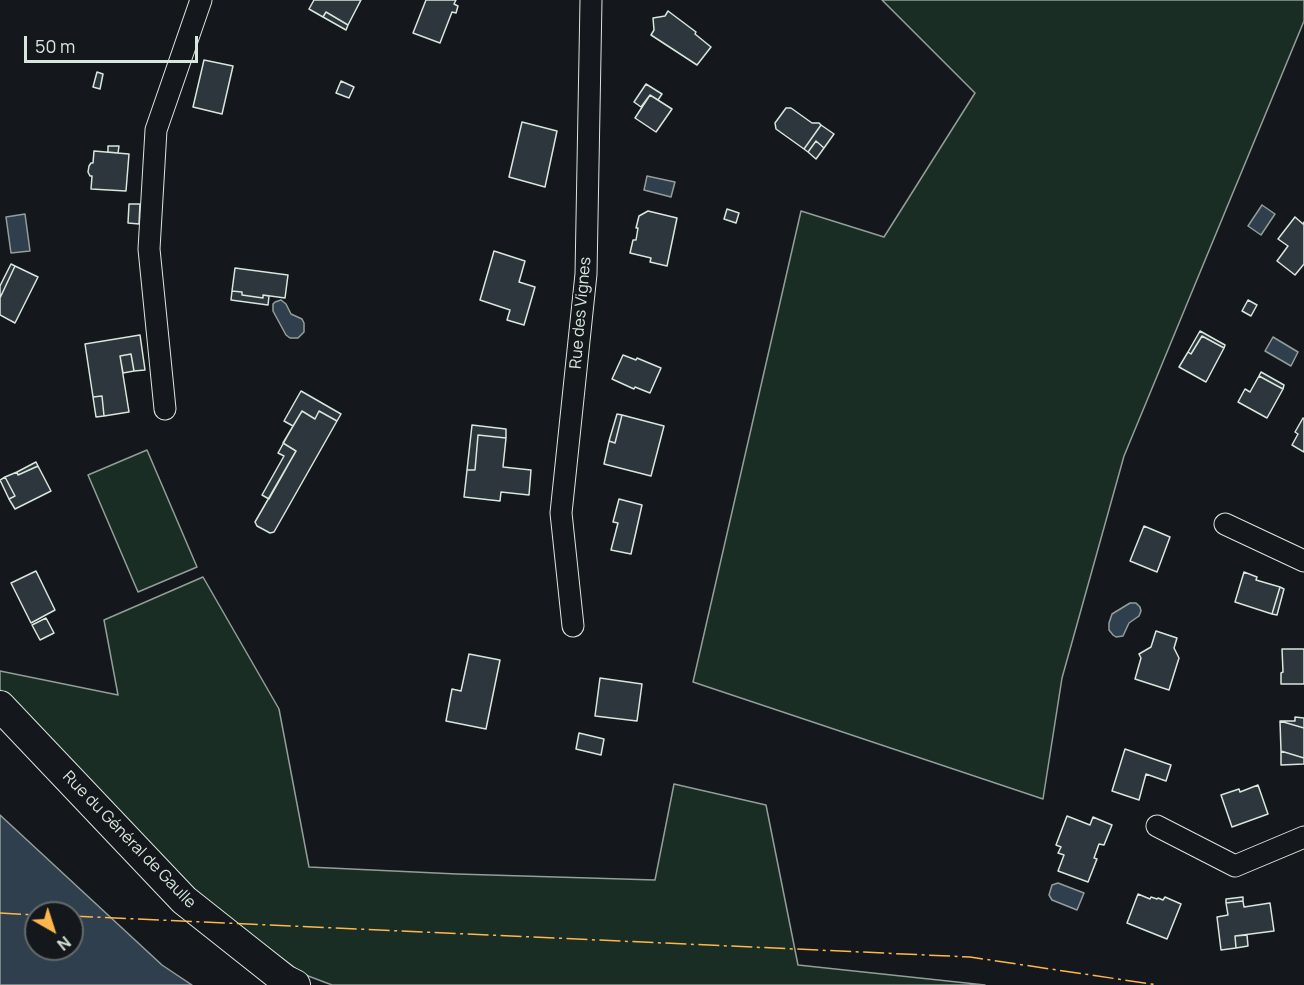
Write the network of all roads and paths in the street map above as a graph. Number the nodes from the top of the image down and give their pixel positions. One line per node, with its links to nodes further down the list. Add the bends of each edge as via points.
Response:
1 (201, 0): 3 (street, via 156,130 149,249)
2 (591, 0): 6 (street, Rue des Vignes, via 586,274 561,513)
3 (165, 409)
4 (1225, 524): 5 (street)
5 (1304, 561)
6 (573, 626)
7 (0, 706): 10 (main road, Rue du Général de Gaulle, via 184,900)
8 (1157, 826): 9 (street, via 1235,866)
9 (1304, 837)
10 (295, 985)

